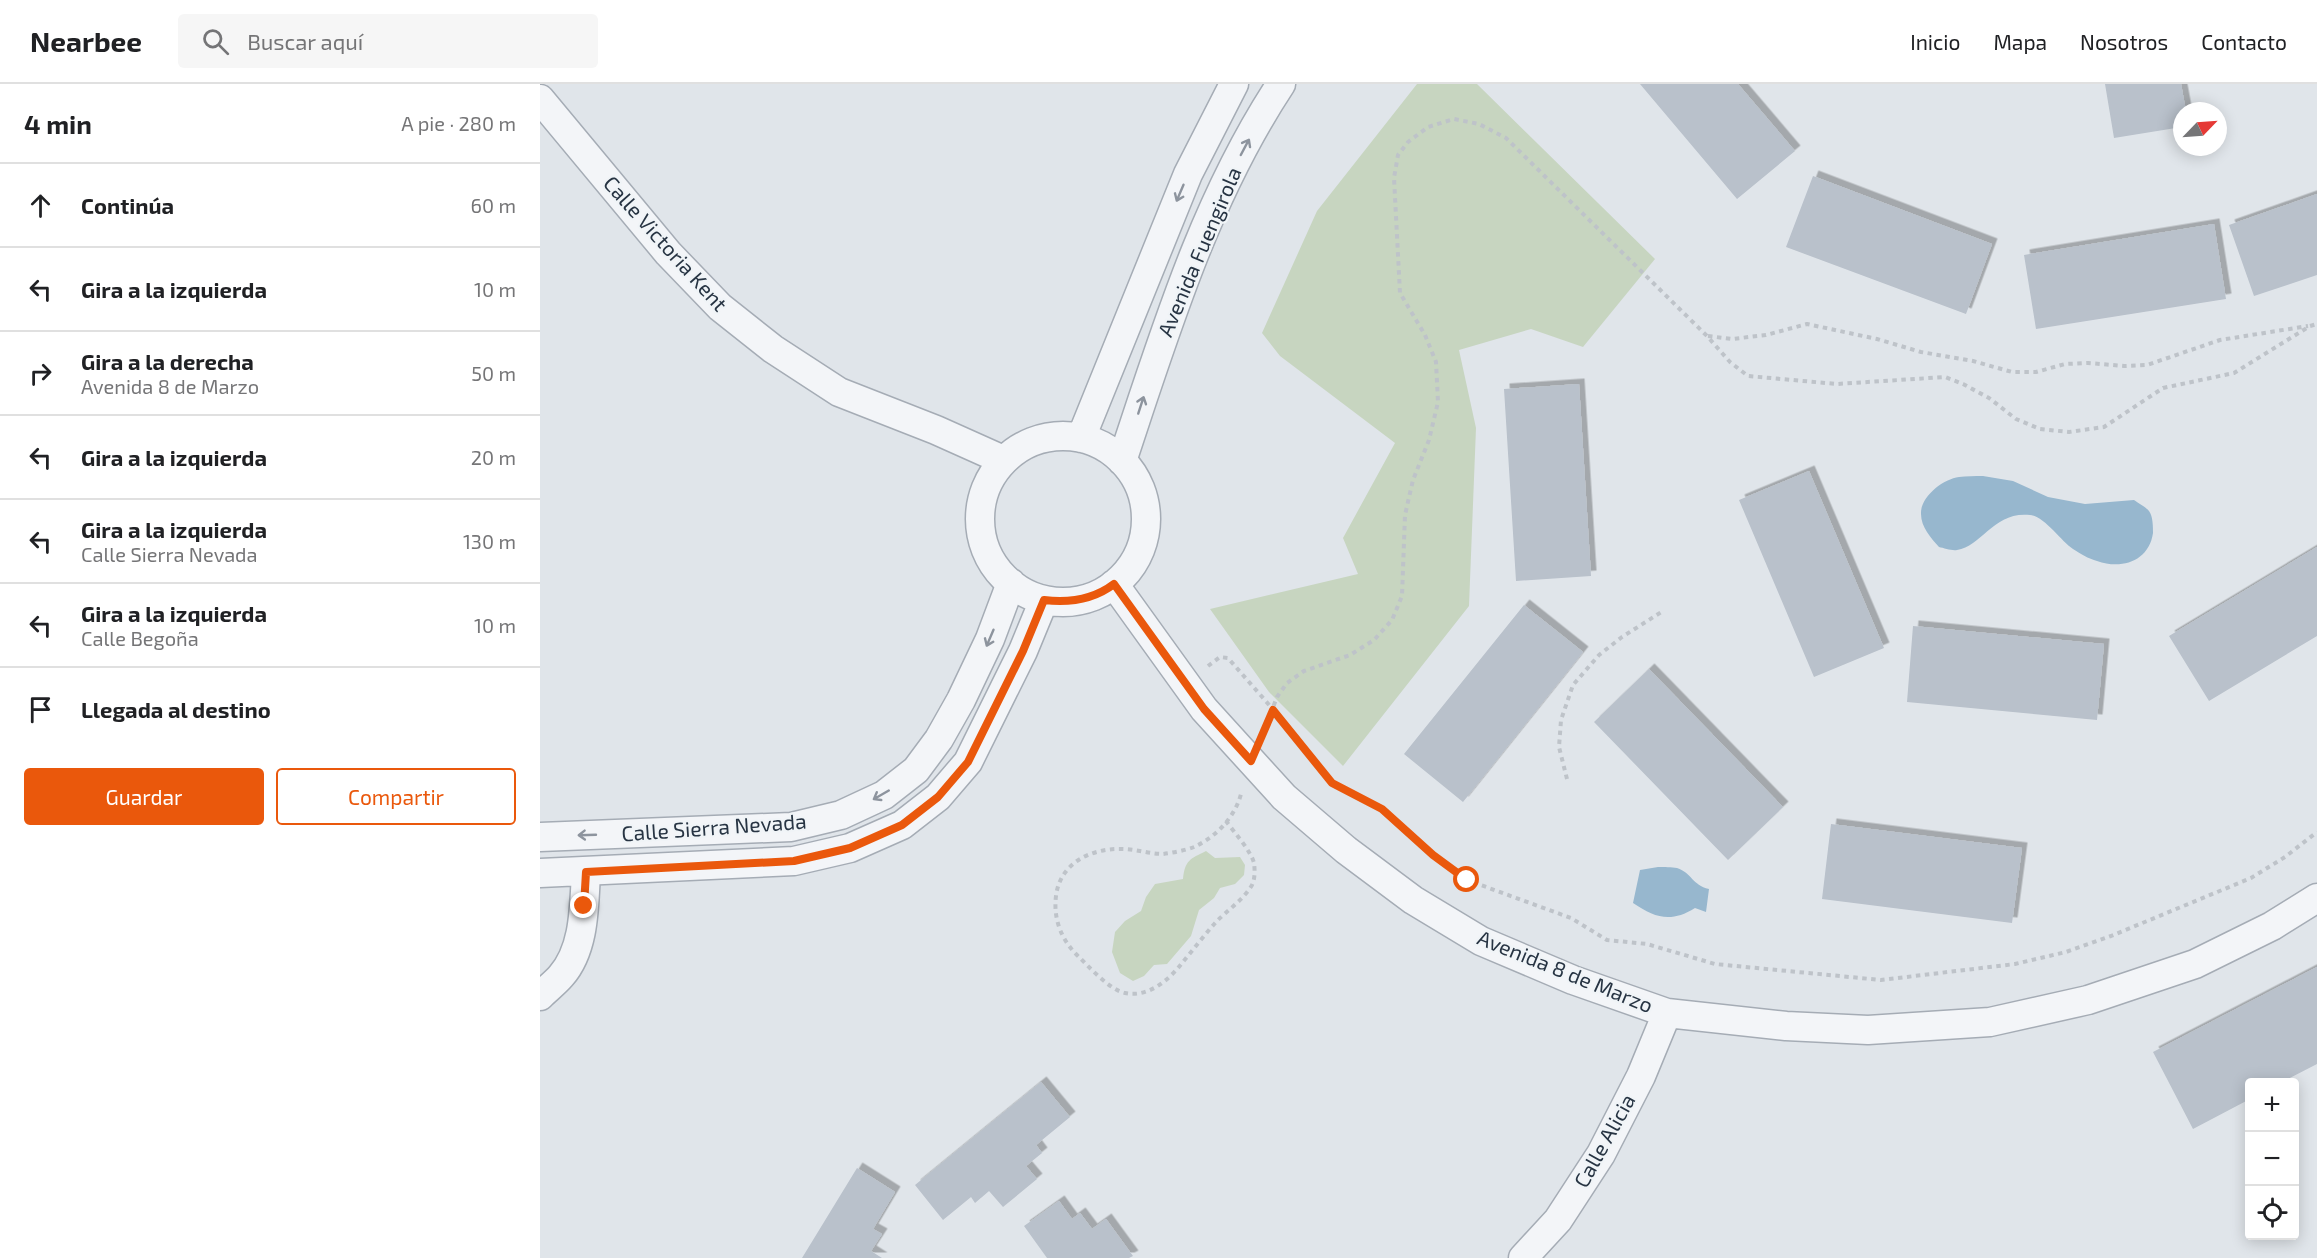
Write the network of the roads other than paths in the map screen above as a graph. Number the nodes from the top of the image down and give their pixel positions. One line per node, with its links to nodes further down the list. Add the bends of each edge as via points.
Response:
1 (1234, 84): 4 (street, Avenida Fuengirola, one-way to 4, via 1188,174)
2 (1281, 84): 6 (street, Avenida Fuengirola, one-way to 2, via 1180,286 1225,185)
3 (540, 99): 5 (street, Calle Victoria Kent, via 668,253 720,308 773,349 840,392)
4 (1081, 438): 5 (street, via 1052,436 1032,442); 6 (street)
5 (1003, 460): 7 (street, via 985,487 979,516 987,555)
6 (1122, 461): 8 (street, via 1138,484 1146,516 1140,552)
7 (1011, 584): 9 (street); 10 (street, Calle Sierra Nevada, one-way to 10, via 962,700 939,739 916,770 884,795 841,815 791,827)
8 (1114, 584): 9 (street, via 1102,593 1066,603); 15 (street, Avenida 8 de Marzo, via 1204,709 1284,797 1346,850 1413,900 1481,941 1573,980)
9 (1044, 600): 11 (street, Calle Sierra Nevada, via 968,762 938,797 902,825 850,848 794,861)
10 (540, 837)
11 (586, 872): 12 (street, Calle Sierra Nevada); 14 (street, via 578,948 562,975)
12 (540, 873)
13 (2317, 898): 15 (street, Avenida 8 de Marzo, via 2272,927 2195,964 2088,1000 1990,1022 1868,1030)
14 (540, 996)
15 (1667, 1013): 16 (street, Calle Alicia, via 1641,1076 1601,1154 1558,1220)
16 (1523, 1258)

